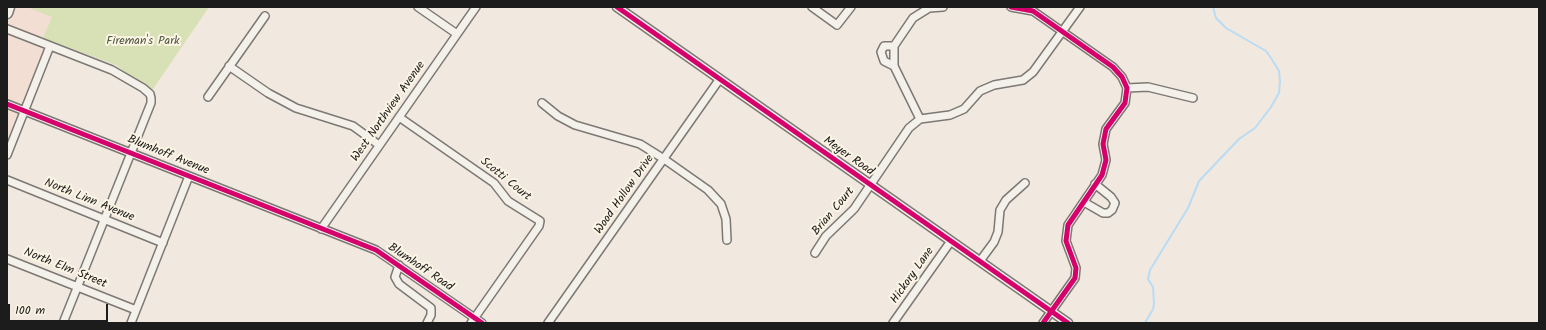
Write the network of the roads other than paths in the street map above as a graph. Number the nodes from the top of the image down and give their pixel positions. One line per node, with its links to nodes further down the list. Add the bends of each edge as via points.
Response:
1 (9, 7): 10 (main road)
2 (418, 7): 14 (street)
3 (476, 7): 14 (street, West Northview Avenue)
4 (617, 7): 19 (street, Meyer Road)
5 (812, 7): 6 (street, via 837,25)
6 (851, 7)
7 (943, 7): 16 (street, via 929,8 913,18)
8 (1011, 7): 13 (street, via 1033,11)
9 (1080, 7): 13 (street)
10 (7, 13)
11 (265, 16): 17 (street)
12 (7, 29): 15 (street)
13 (1062, 32): 20 (street, via 1113,67 1122,77); 27 (street, via 1033,72 1023,80 994,85 980,91 964,109 950,115)
14 (456, 34): 26 (street, West Northview Avenue)
15 (50, 46): 25 (street); 29 (street, via 112,70 150,94 150,104)
16 (894, 46): 18 (street); 18 (street, via 884,46 881,52 884,61)
17 (229, 66): 21 (street); 28 (street, via 296,108 353,126)
18 (894, 66): 27 (street)
19 (720, 80): 31 (street, Wood Hollow Drive); 36 (street, Meyer Road)
20 (1126, 88): 22 (street, via 1148,87); 35 (street, via 1125,104 1106,130 1103,144 1106,160 1102,175)
21 (208, 97)
22 (1193, 98)
23 (542, 103): 31 (street, via 575,125 640,144)
24 (7, 104): 25 (street, Blumhoff Avenue)
25 (24, 111): 29 (street, Blumhoff Avenue); 30 (street)
26 (399, 117): 28 (street, West Northview Avenue); 50 (street, Scotti Court, via 494,183 508,201 540,221)
27 (920, 119): 36 (street, Brian Court, via 909,128)
28 (379, 145): 39 (street, West Northview Avenue)
29 (131, 152): 32 (street, Blumhoff Avenue); 38 (street)
30 (7, 155)
31 (664, 159): 40 (street, via 708,190 721,204 726,219); 55 (street, Wood Hollow Drive)
32 (189, 176): 39 (street, Blumhoff Avenue); 42 (street)
33 (7, 180): 38 (street, North Linn Avenue)
34 (1025, 183): 45 (street, via 1006,200 1000,210 998,232)
35 (1096, 184): 37 (street); 37 (street, via 1115,203 1112,210 1103,213)
36 (870, 185): 41 (street, Meyer Road); 43 (street, Brian Court, via 854,209 826,236)
37 (1084, 202): 49 (street, via 1068,225 1066,241 1076,268 1074,278)
38 (104, 219): 42 (street, North Linn Avenue); 47 (street)
39 (321, 229): 46 (street, Blumhoff Road, via 376,250)
40 (727, 240)
41 (951, 241): 45 (street, Meyer Road); 56 (street, Hickory Lane)
42 (163, 243): 48 (street)
43 (815, 253)
44 (7, 259): 47 (street, North Elm Street)
45 (980, 261): 49 (street, Meyer Road)
46 (399, 265): 50 (street, Blumhoff Road); 53 (street, via 395,276 399,284 430,308 431,315)
47 (78, 286): 48 (street, North Elm Street); 51 (street)
48 (136, 310): 52 (street)
49 (1051, 311): 57 (street); 58 (street, Meyer Road)
50 (473, 321): 54 (street, Blumhoff Road)
51 (62, 323)
52 (131, 323)
53 (427, 323)
54 (482, 323)
55 (548, 323)
56 (893, 323)
57 (1044, 323)
58 (1068, 323)

